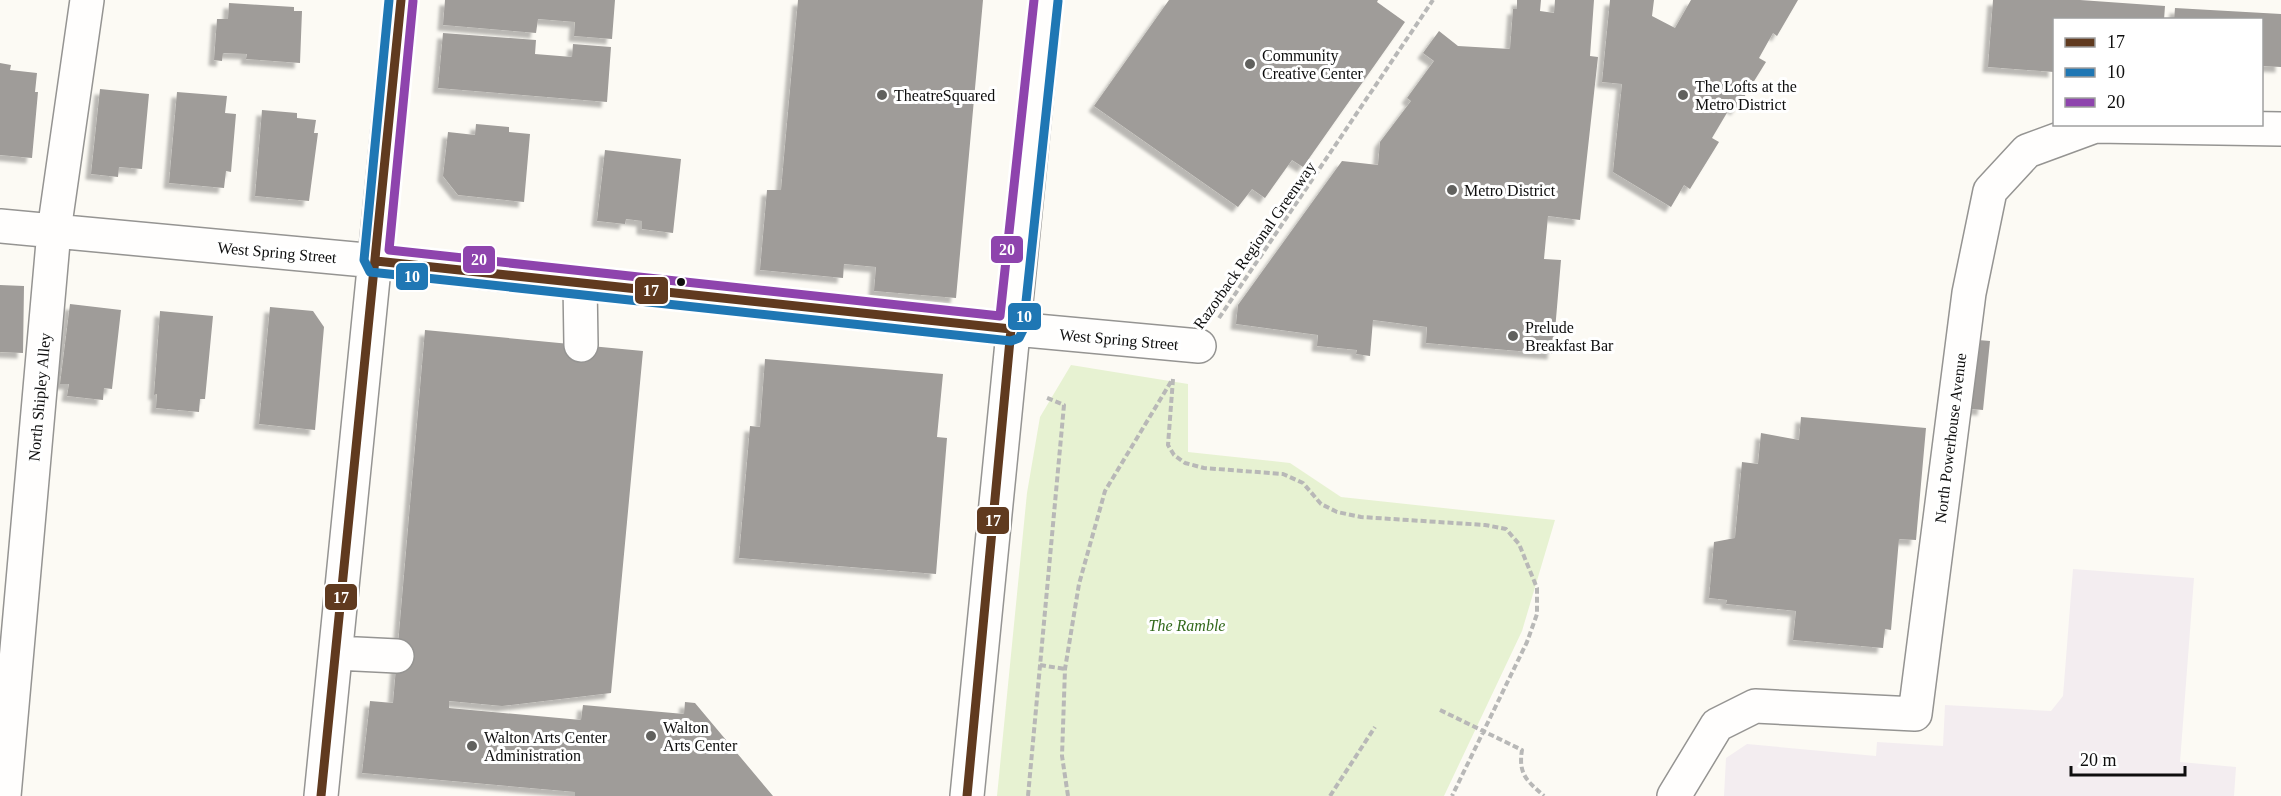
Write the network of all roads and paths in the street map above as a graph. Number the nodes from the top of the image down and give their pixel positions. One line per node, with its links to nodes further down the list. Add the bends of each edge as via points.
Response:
1 (87, 0): 7 (street, North Shipley Alley)
2 (400, 0): 8 (street)
3 (1046, 0): 10 (street)
4 (1433, 0): 12 (path, Razorback Regional Greenway)
5 (2281, 129): 30 (street, North Powerhouse Avenue, via 2095,126 2027,151 1990,191 1969,293 1915,714 1755,706 1717,725)
6 (0, 226): 7 (street, West Spring Street)
7 (54, 231): 8 (street, West Spring Street); 22 (street, North Shipley Alley)
8 (376, 261): 9 (street, West Spring Street); 15 (street)
9 (580, 283): 10 (street, West Spring Street); 11 (street)
10 (1011, 329): 12 (street, West Spring Street); 24 (street)
11 (581, 345)
12 (1199, 346): 13 (path, Razorback Regional Greenway)
13 (1173, 379): 18 (path, Razorback Regional Greenway, via 1105,491 1079,584); 21 (path, via 1167,445 1185,463 1283,474 1303,483 1321,504 1361,517 1506,529 1530,565 1537,588 1537,614)
14 (1045, 397): 17 (path, via 1064,405)
15 (336, 653): 16 (street); 23 (street)
16 (397, 656)
17 (1040, 665): 18 (path); 25 (path)
18 (1065, 669): 26 (path, Razorback Regional Greenway, via 1062,756)
19 (1440, 710): 21 (path)
20 (1375, 727): 27 (path)
21 (1484, 731): 28 (path); 29 (path, via 1522,750 1522,778)
22 (4, 796)
23 (321, 796)
24 (967, 796)
25 (1028, 796)
26 (1068, 796)
27 (1330, 796)
28 (1452, 796)
29 (1544, 796)
30 (1674, 796)

